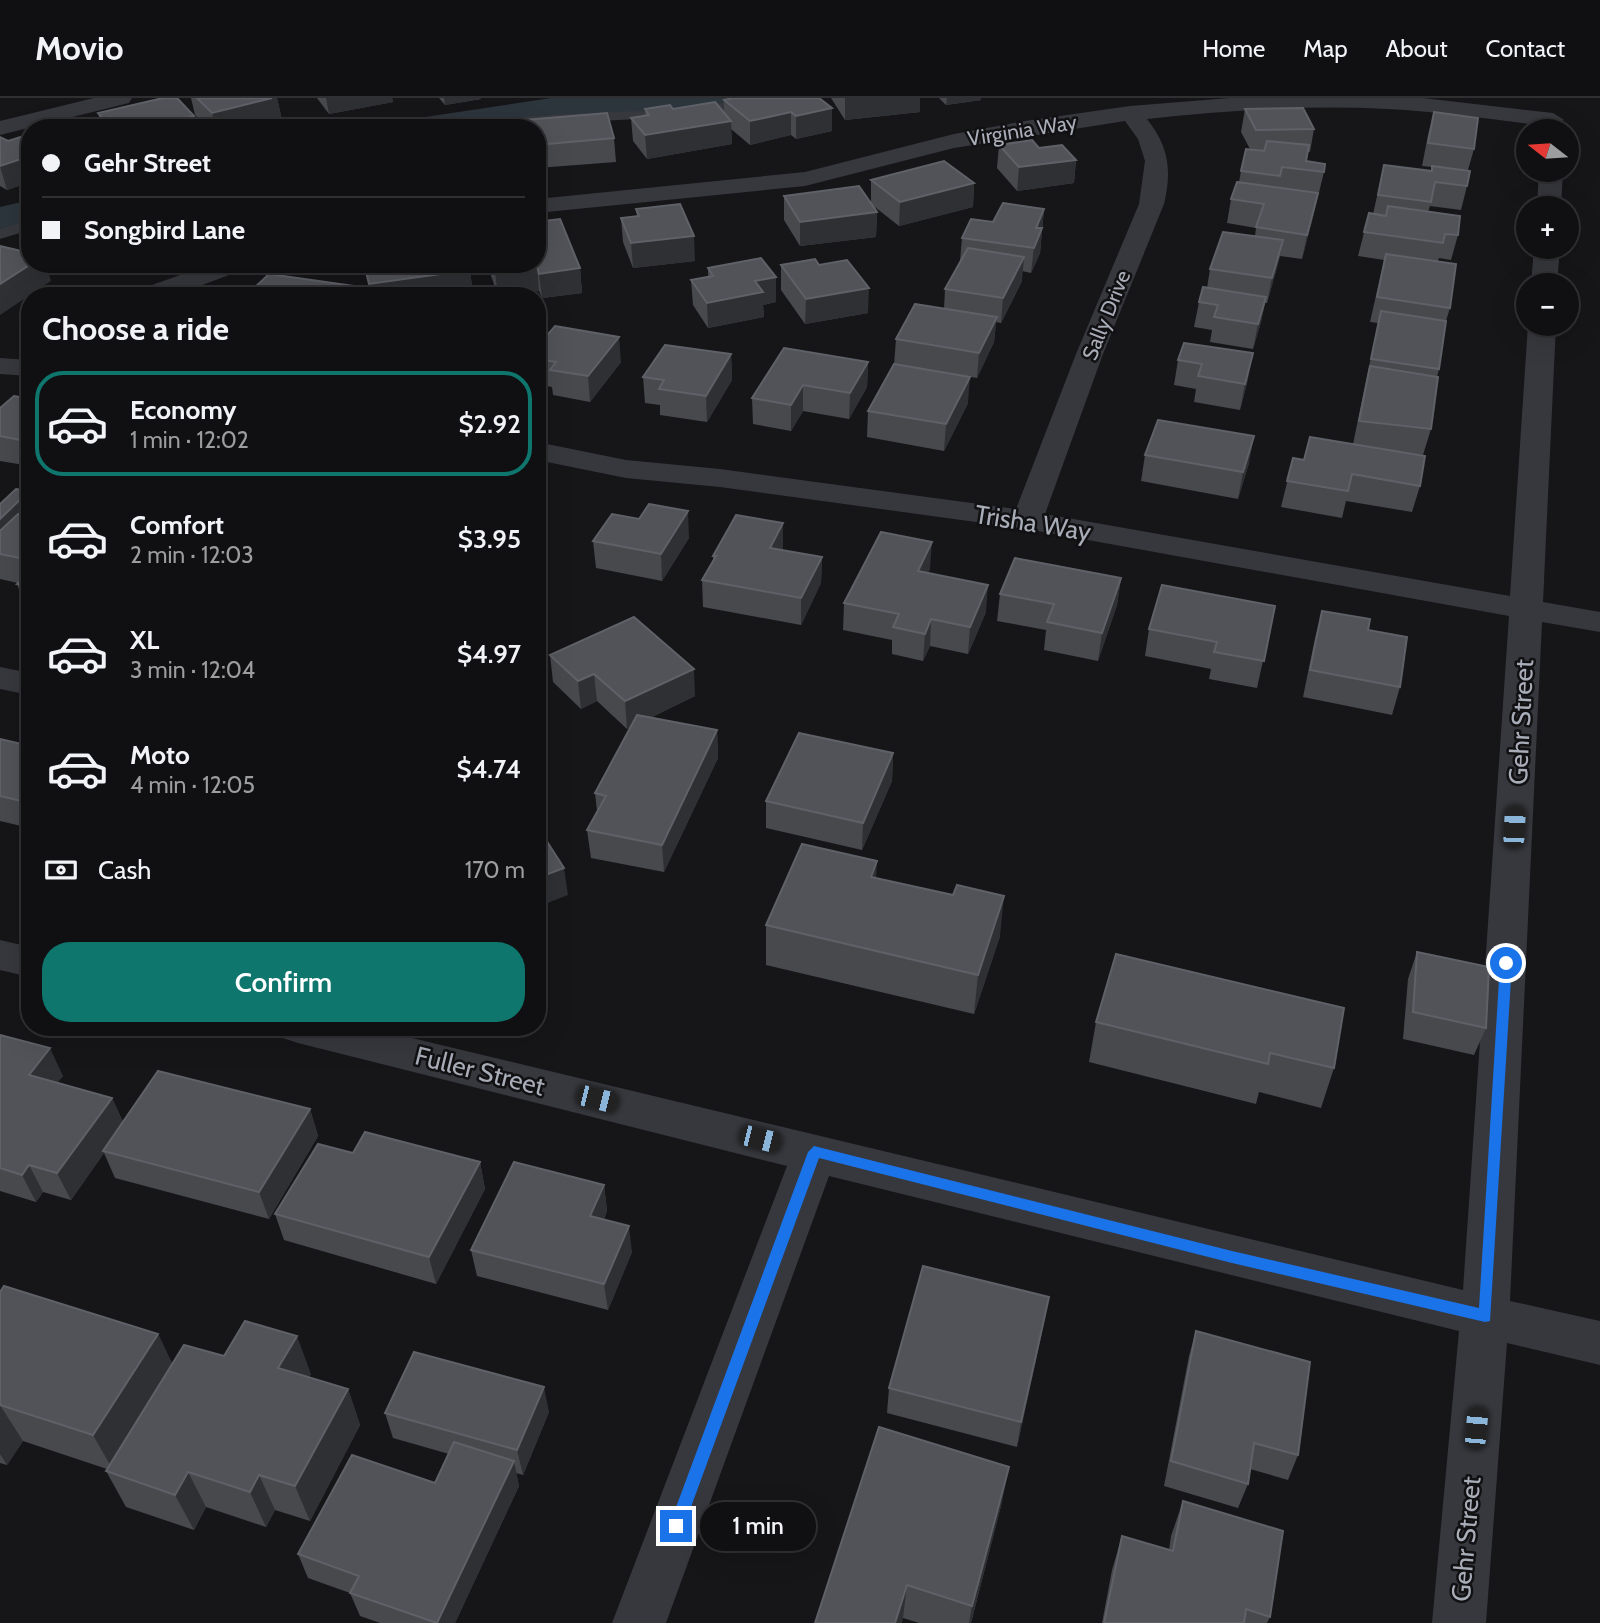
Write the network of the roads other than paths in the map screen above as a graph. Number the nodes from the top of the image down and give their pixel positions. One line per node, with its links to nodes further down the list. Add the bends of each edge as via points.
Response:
1 (121, 98): 5 (street)
2 (762, 98): 6 (lane, via 700,111)
3 (1130, 113): 4 (street, Virginia Way, via 1252,102 1385,102); 9 (street, Virginia Way, via 962,139 761,186); 18 (street, Sally Drive, via 1154,148 1158,170 1153,199)
4 (1554, 116)
5 (36, 119)
6 (546, 120)
7 (21, 123): 8 (street)
8 (0, 128)
9 (546, 205)
10 (21, 228): 11 (lane)
11 (0, 234)
12 (211, 273): 13 (street)
13 (172, 287)
14 (1541, 336): 19 (street, Gehr Street)
15 (0, 366): 16 (street)
16 (21, 367)
17 (546, 453): 18 (street, Trisha Way, via 626,468)
18 (1027, 520): 19 (street, Trisha Way)
19 (1527, 609): 20 (street, Trisha Way); 27 (street, Gehr Street)
20 (1600, 622)
21 (0, 678): 22 (street)
22 (21, 682)
23 (0, 955): 24 (street)
24 (21, 960)
25 (335, 1036): 26 (street, Fuller Street)
26 (814, 1152): 27 (street, Fuller Street); 29 (street)
27 (1485, 1316): 28 (street, Fuller Street); 30 (street, Gehr Street)
28 (1600, 1343)
29 (639, 1623)
30 (1458, 1623)

